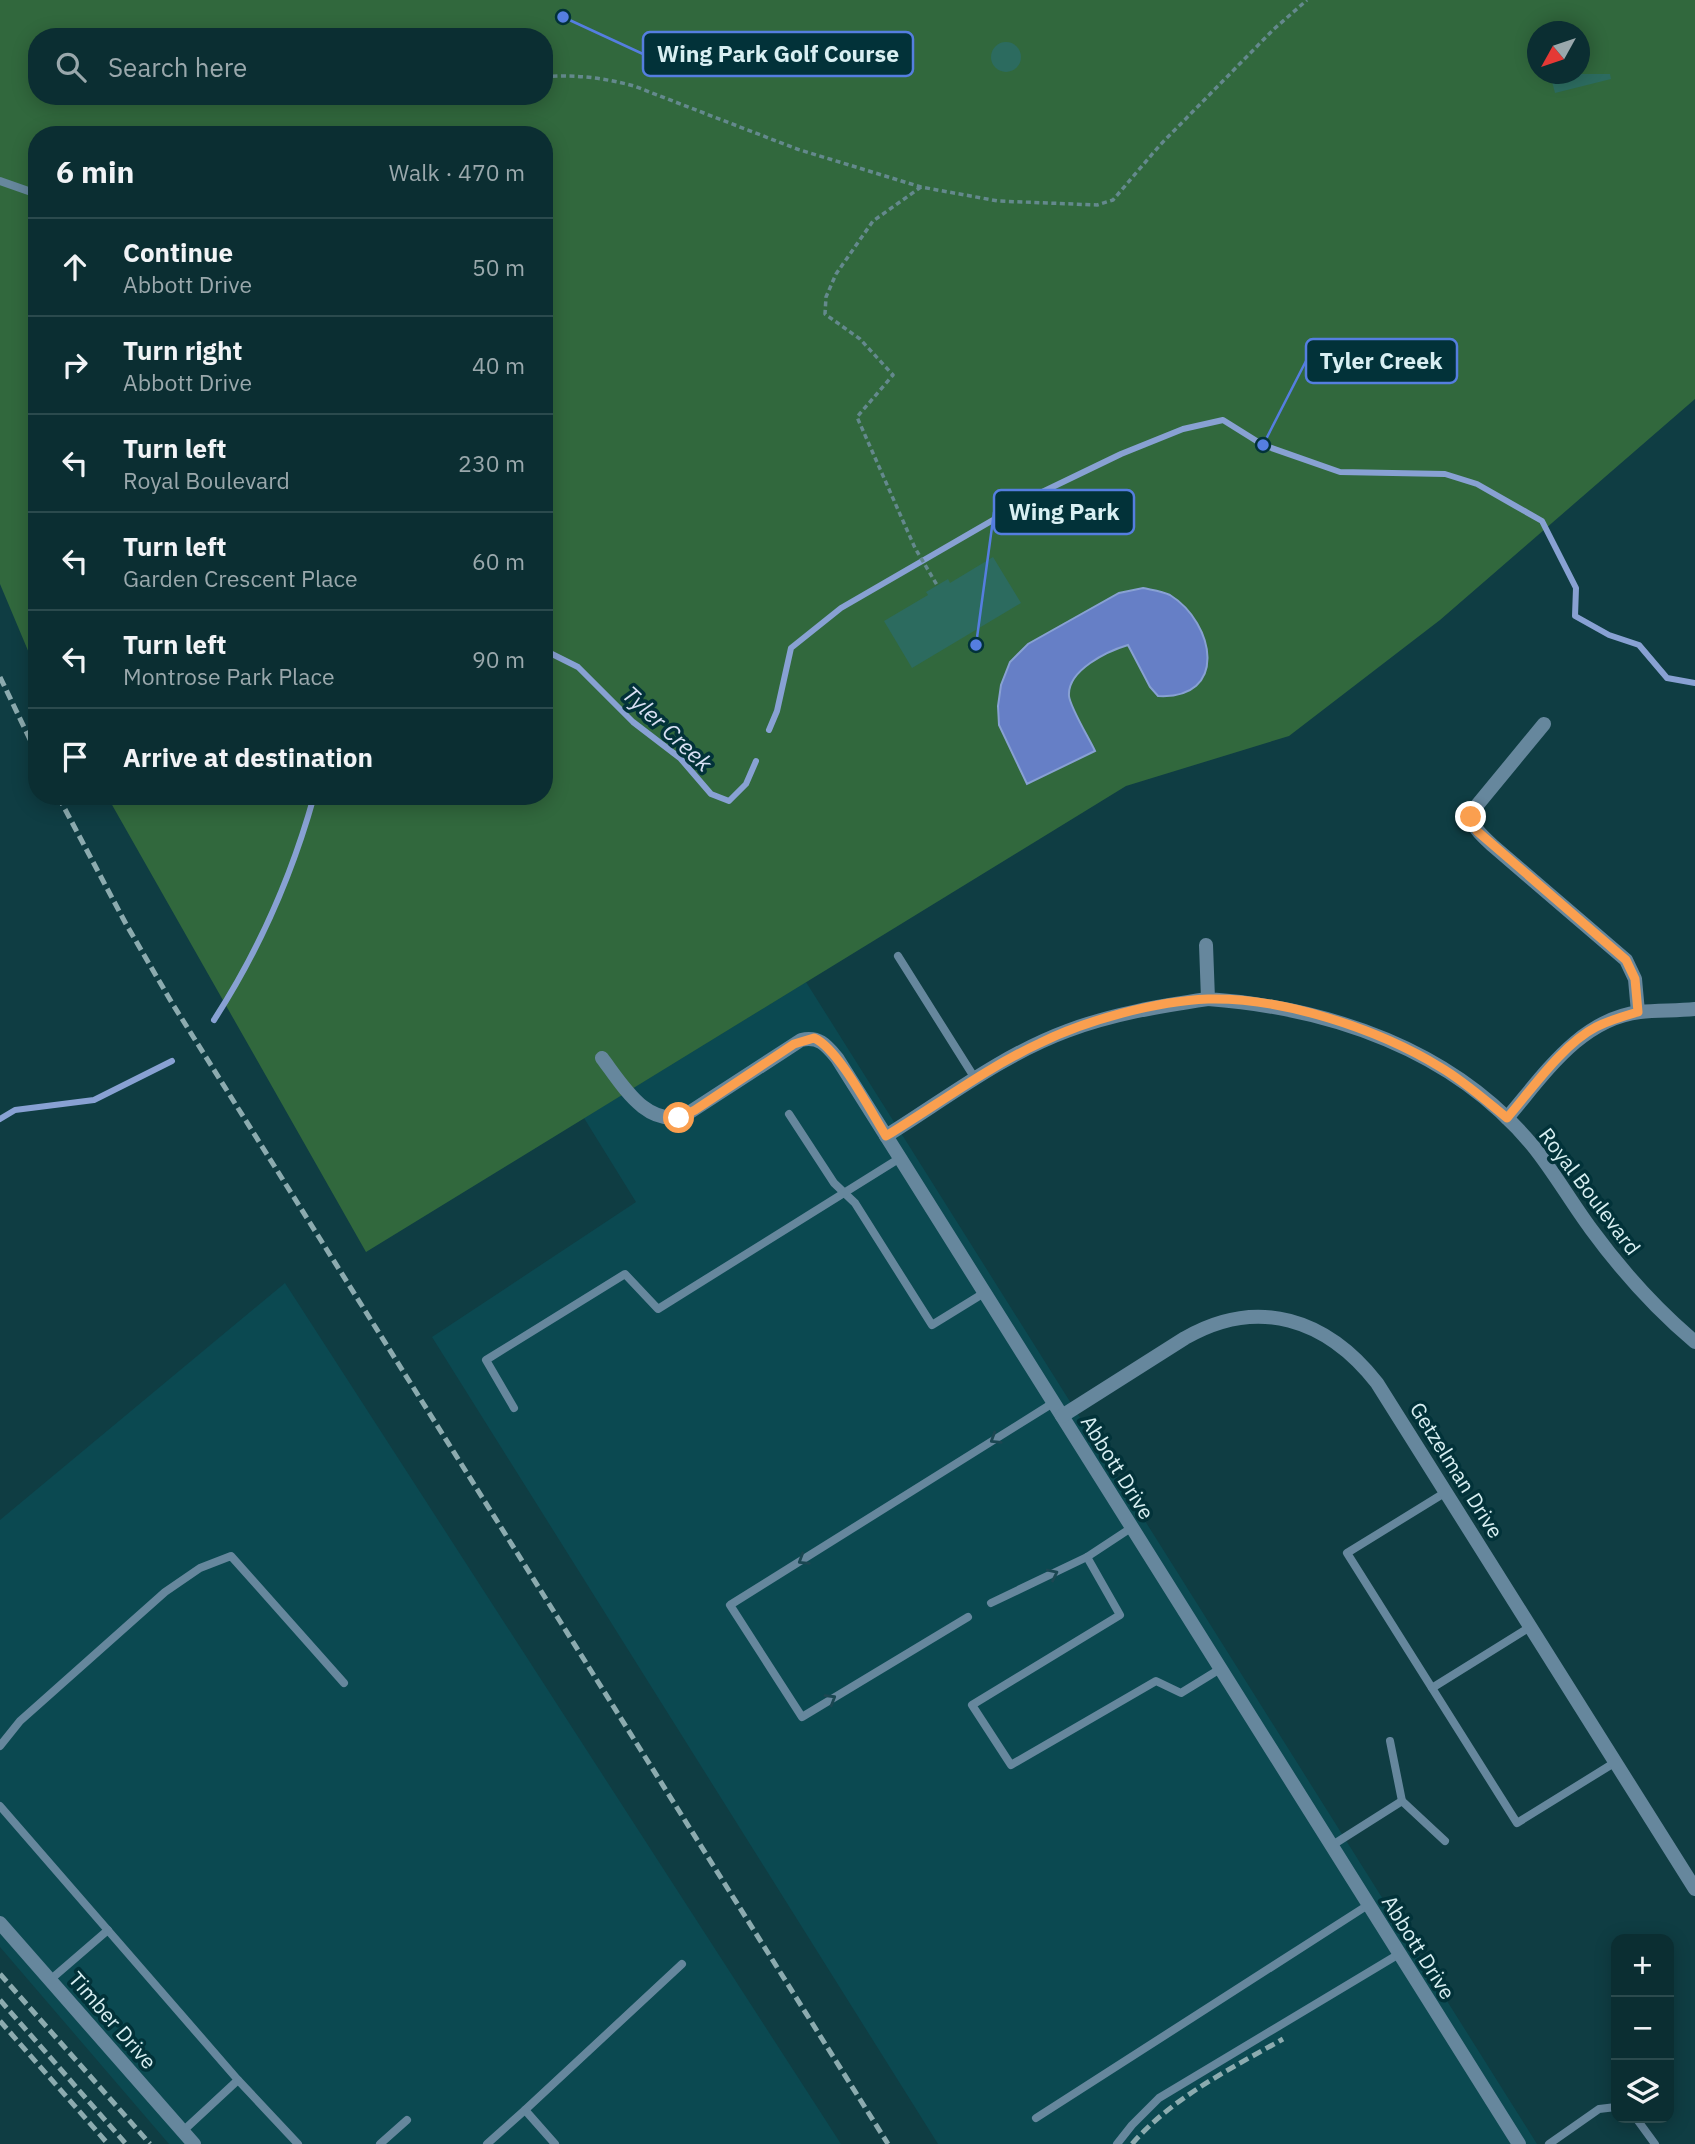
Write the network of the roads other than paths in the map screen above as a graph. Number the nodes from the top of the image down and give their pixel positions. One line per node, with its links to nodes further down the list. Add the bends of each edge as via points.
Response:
1 (0, 181): 2 (lane)
2 (28, 191)
3 (1544, 724): 8 (street, via 1474,809 1472,824 1626,960 1635,979)
4 (1206, 945): 6 (street)
5 (898, 956): 10 (lane)
6 (1208, 999): 10 (street, Royal Boulevard, via 1131,1012 1066,1031); 12 (street, Royal Boulevard, via 1302,1012 1354,1026 1441,1067)
7 (1695, 1009): 8 (street)
8 (1638, 1012): 12 (street, via 1583,1035)
9 (602, 1058): 13 (street, Abbott Drive, via 645,1110 672,1119 687,1115 794,1044 814,1038 837,1058)
10 (976, 1080): 13 (street, Royal Boulevard)
11 (789, 1114): 15 (lane)
12 (1507, 1118): 17 (street, Royal Boulevard, via 1534,1147 1621,1267)
13 (886, 1136): 14 (street, Abbott Drive)
14 (900, 1158): 15 (lane); 16 (street, Abbott Drive)
15 (844, 1193): 16 (lane, via 855,1203 932,1325); 19 (lane, via 658,1309 625,1274 486,1360)
16 (984, 1293): 18 (street, Abbott Drive)
17 (1695, 1342)
18 (1053, 1403): 20 (street, Abbott Drive); 25 (lane, one-way to 25, via 730,1605 802,1717)
19 (514, 1408)
20 (1062, 1416): 21 (street, Getzelman Drive, via 1204,1327 1240,1317 1283,1318 1321,1333 1362,1364); 22 (street, Abbott Drive)
21 (1446, 1492): 26 (street, Getzelman Drive); 29 (lane, via 1347,1553)
22 (1131, 1528): 23 (lane); 27 (street, Abbott Drive)
23 (1087, 1558): 24 (lane, one-way to 23); 27 (lane, via 1120,1615 972,1704 1011,1765 1156,1681 1181,1693)
24 (991, 1603)
25 (968, 1617)
26 (1530, 1628): 29 (lane); 32 (street, Getzelman Drive)
27 (1220, 1669): 36 (street, Abbott Drive)
28 (344, 1683): 31 (lane, via 231,1556 200,1568 165,1592 20,1721)
29 (1432, 1688): 32 (lane, via 1517,1823)
30 (1390, 1741): 33 (lane)
31 (0, 1746)
32 (1614, 1763): 37 (street, Getzelman Drive)
33 (1402, 1801): 35 (lane); 36 (lane)
34 (0, 1806): 40 (lane)
35 (1445, 1841)
36 (1331, 1846): 38 (street, Abbott Drive)
37 (1695, 1889)
38 (1368, 1905): 41 (street, Abbott Drive); 47 (lane)
39 (0, 1923): 43 (street, Timber Drive)
40 (108, 1930): 43 (lane); 44 (lane)
41 (1399, 1954): 56 (lane, via 1159,2098); 57 (street, Abbott Drive)
42 (682, 1964): 46 (lane)
43 (50, 1980): 50 (street, Timber Drive)
44 (238, 2080): 50 (lane); 52 (lane)
45 (1611, 2108): 58 (lane, via 1599,2109)
46 (525, 2110): 54 (lane); 55 (lane)
47 (1036, 2118)
48 (407, 2120): 53 (lane)
49 (1640, 2123): 59 (lane)
50 (183, 2132): 51 (street, Timber Drive)
51 (194, 2144)
52 (298, 2144)
53 (380, 2144)
54 (487, 2144)
55 (555, 2144)
56 (1117, 2144)
57 (1519, 2144)
58 (1549, 2144)
59 (1655, 2144)

